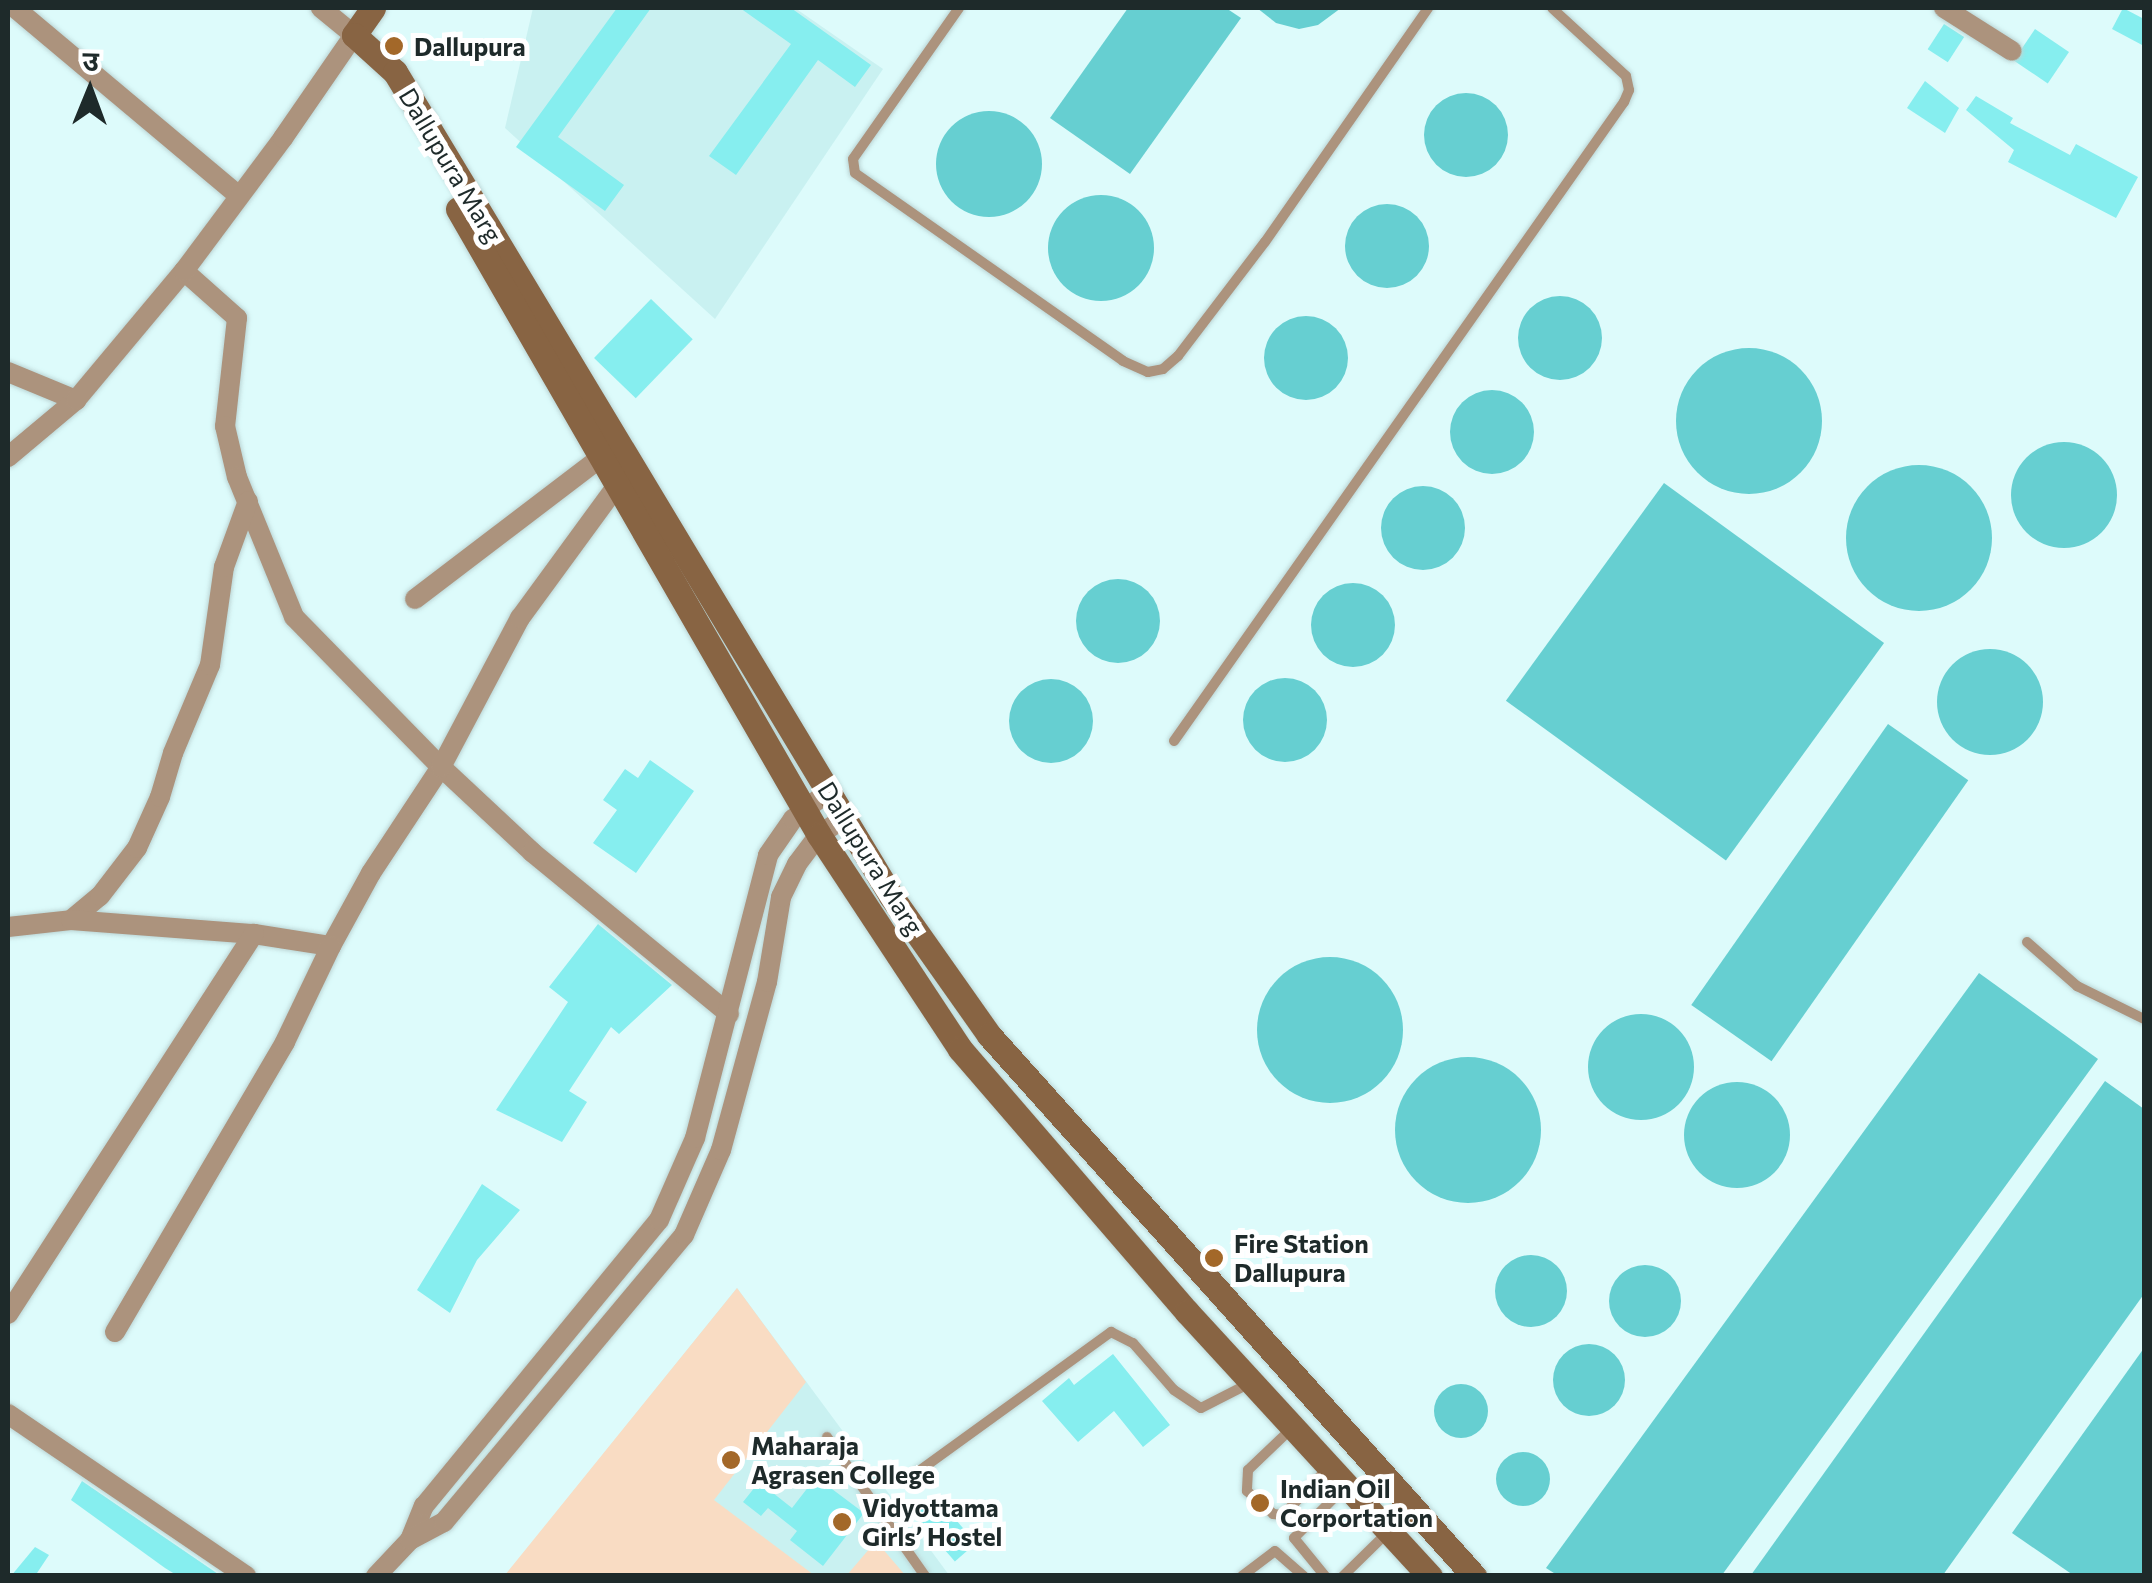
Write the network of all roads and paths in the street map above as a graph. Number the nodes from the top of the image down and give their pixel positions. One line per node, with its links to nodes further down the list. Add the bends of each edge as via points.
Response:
1 (16, 8): 11 (street)
2 (320, 8): 8 (street)
3 (373, 8): 8 (main road)
4 (959, 8): 5 (lane, via 853,159 854,173 1123,362 1148,372 1178,356)
5 (1428, 8)
6 (1552, 8): 20 (lane, via 1626,76 1624,102)
7 (1944, 8): 9 (street)
8 (354, 35): 10 (main road); 11 (street)
9 (2012, 51)
10 (377, 58): 16 (main road, Dallupura Marg, via 382,82); 22 (main road, Dallupura Marg, via 395,72)
11 (239, 196): 12 (street)
12 (184, 271): 14 (street); 18 (street, via 237,318 225,426)
13 (8, 372): 14 (street)
14 (76, 400): 15 (street)
15 (8, 457)
16 (600, 458): 17 (main road, Dallupura Marg); 19 (street)
17 (616, 487): 21 (street, via 520,618); 23 (main road, Dallupura Marg)
18 (248, 502): 21 (street, via 294,617); 26 (street, via 224,567 210,665 160,797 137,848 100,896)
19 (415, 599)
20 (1174, 741)
21 (441, 767): 30 (street); 31 (street, via 532,852)
22 (828, 791): 23 (street); 24 (main road, Dallupura Marg)
23 (806, 810): 25 (main road, Dallupura Marg); 31 (street, via 783,829 768,855)
24 (844, 818): 25 (street); 51 (main road, Dallupura Marg, via 989,1035)
25 (819, 835): 35 (main road, Dallupura Marg, via 960,1048); 42 (street, via 782,897 721,1150 684,1234 444,1522)
26 (70, 920): 27 (street); 28 (street)
27 (8, 927)
28 (254, 934): 30 (street); 33 (street)
29 (2026, 942): 32 (lane, via 2077,986)
30 (331, 946): 34 (street, via 285,1042)
31 (730, 1014): 42 (street, via 695,1138 659,1220 424,1506)
32 (2144, 1019)
33 (8, 1314)
34 (115, 1332)
35 (1251, 1382): 37 (main road, Dallupura Marg); 39 (lane, via 1202,1408 1174,1390 1132,1343 1111,1332)
36 (8, 1414): 44 (street)
37 (1292, 1427): 40 (main road, Dallupura Marg); 40 (lane, via 1248,1470 1247,1491 1283,1515)
38 (827, 1437): 46 (lane)
39 (912, 1476)
40 (1337, 1477): 41 (main road, Dallupura Marg); 49 (lane, via 1294,1538)
41 (1389, 1532): 43 (main road, Dallupura Marg); 50 (lane)
42 (410, 1540): 45 (street)
43 (1420, 1572)
44 (246, 1576)
45 (376, 1576)
46 (925, 1576)
47 (1242, 1576): 48 (lane, via 1275,1552)
48 (1304, 1576)
49 (1325, 1576)
50 (1343, 1576)
51 (1474, 1576)

